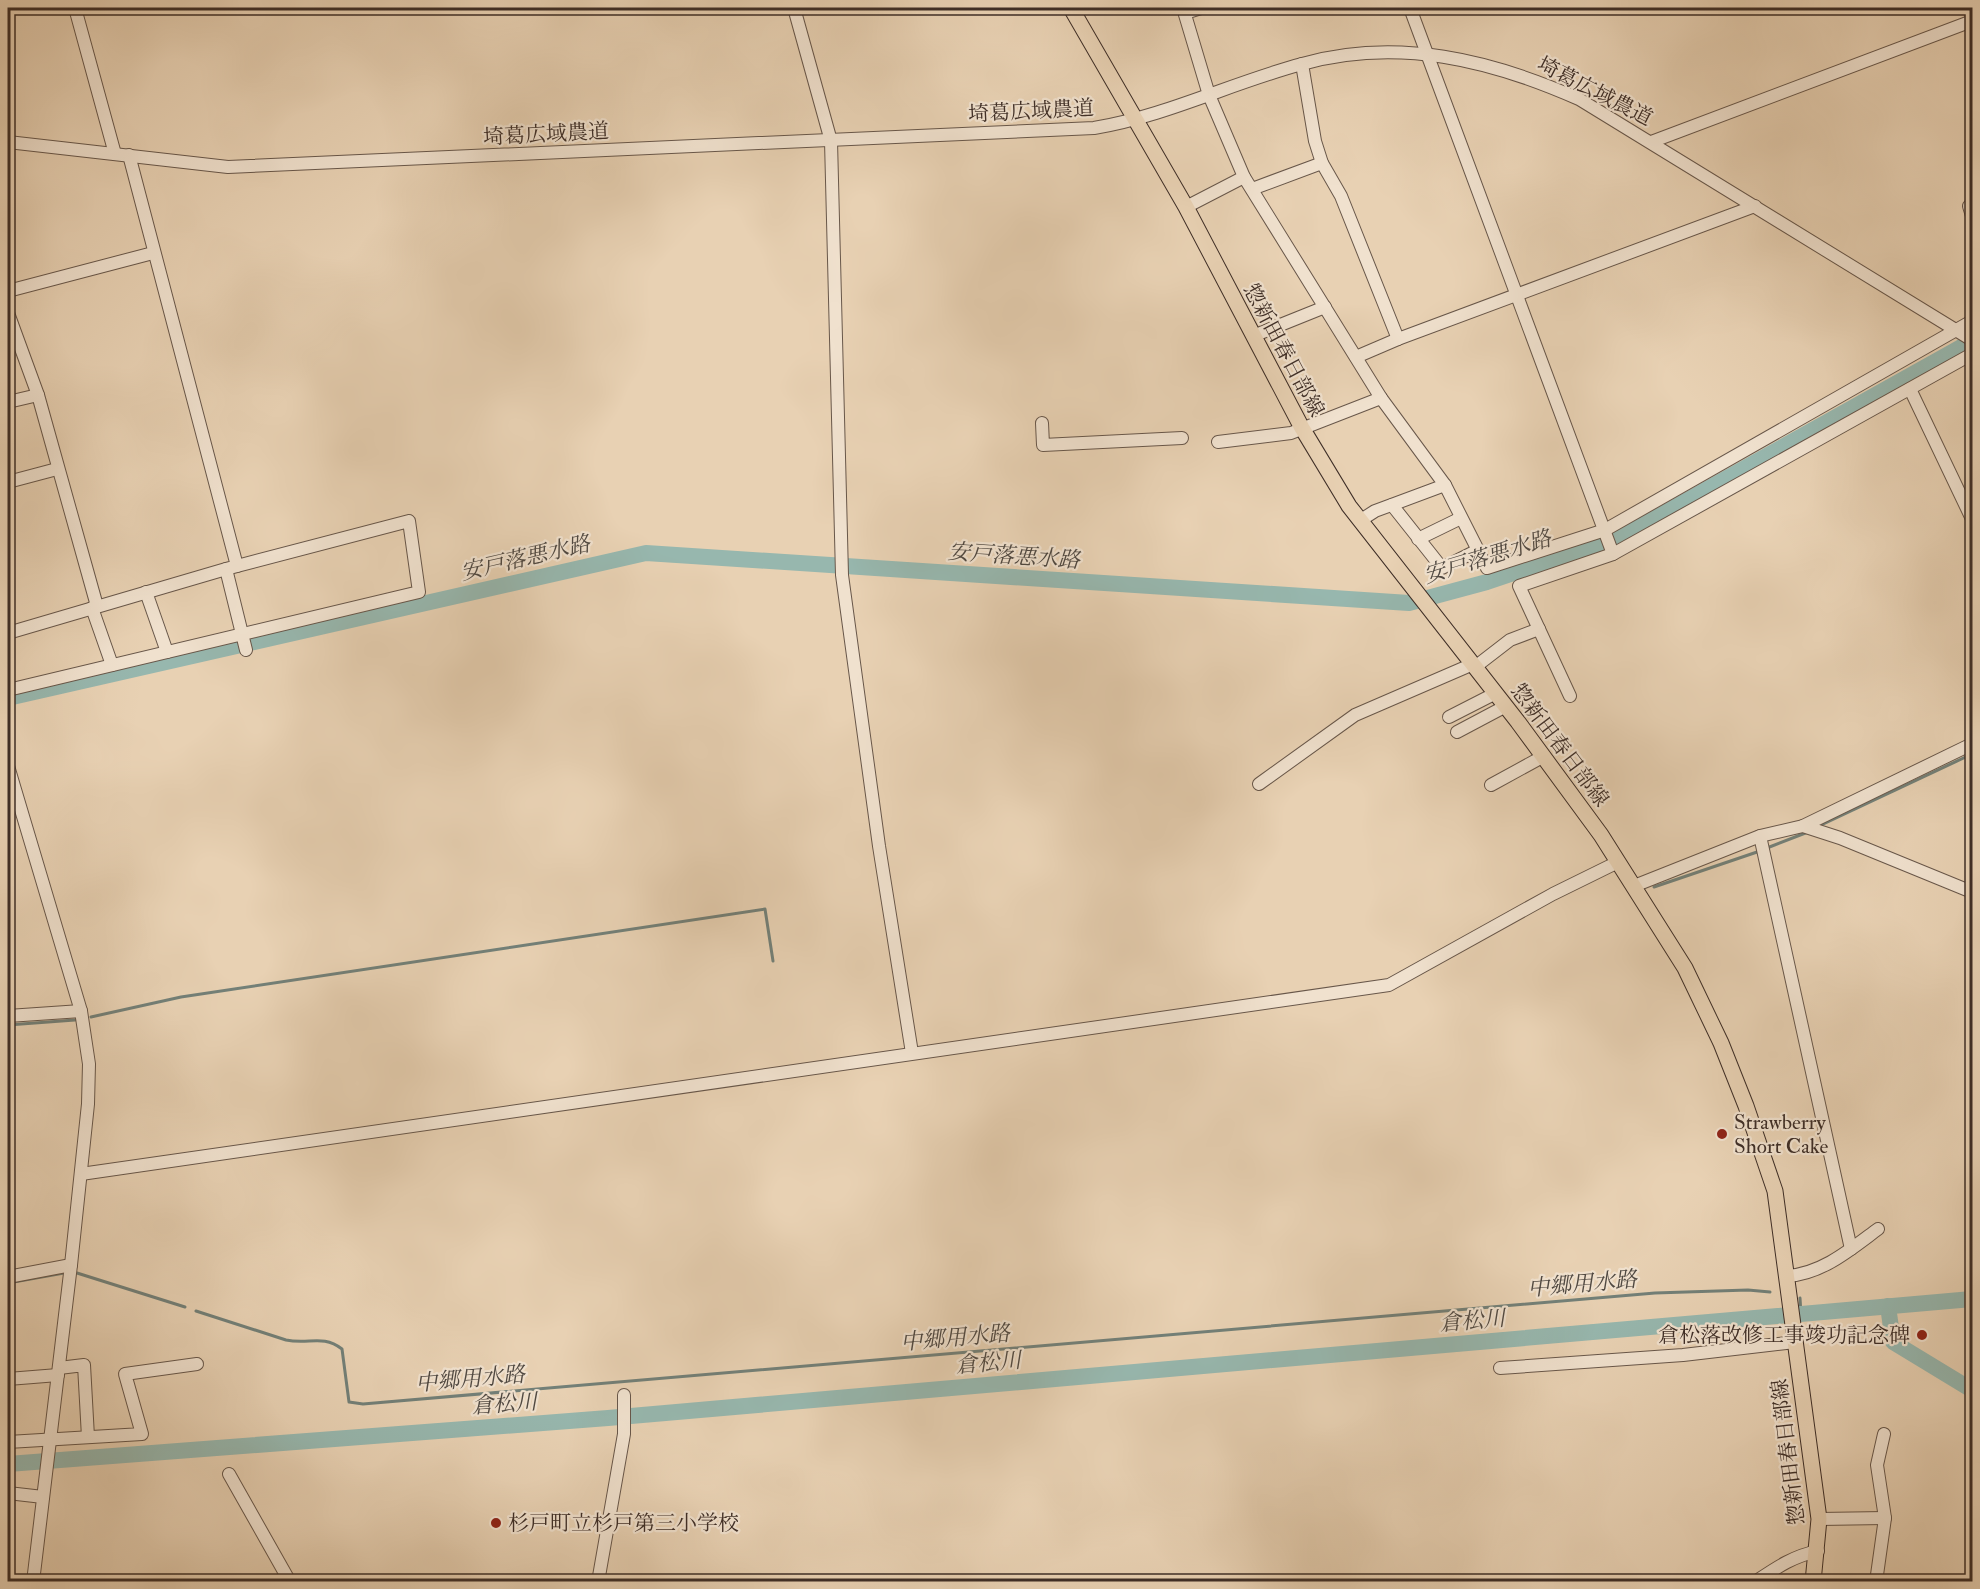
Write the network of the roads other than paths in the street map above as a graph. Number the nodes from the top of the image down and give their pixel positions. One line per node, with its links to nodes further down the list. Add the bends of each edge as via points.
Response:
1 (75, 8): 15 (street)
2 (794, 8): 12 (street)
3 (1071, 8): 11 (main road, 惣新田春日部線)
4 (1201, 8): 6 (street)
5 (1410, 8): 8 (street)
6 (1184, 10): 10 (street)
7 (1972, 21): 14 (street)
8 (1428, 55): 9 (street, 埼葛広域農道, via 1342,56); 14 (street, 埼葛広域農道, via 1483,63 1528,77 1579,99); 24 (street)
9 (1302, 64): 10 (street, 埼葛広域農道); 17 (street)
10 (1209, 95): 11 (street, 埼葛広域農道); 18 (street)
11 (1135, 121): 12 (street, 埼葛広域農道, via 1094,128); 21 (main road, 惣新田春日部線)
12 (831, 141): 16 (street, 埼葛広域農道, via 228,167); 81 (street, via 842,575)
13 (8, 142): 15 (street, 埼葛広域農道)
14 (1651, 142): 20 (street, 埼葛広域農道)
15 (115, 154): 16 (street, 埼葛広域農道)
16 (129, 155): 22 (street)
17 (1322, 163): 19 (street); 30 (street, via 1341,196)
18 (1244, 177): 19 (street); 21 (street)
19 (1252, 189): 25 (street)
20 (1755, 206): 24 (street); 28 (street, 埼葛広域農道)
21 (1186, 207): 29 (main road, 惣新田春日部線)
22 (153, 253): 23 (street); 53 (street)
23 (8, 291)
24 (1518, 296): 30 (street); 49 (street)
25 (1325, 307): 29 (street); 33 (street)
26 (8, 313): 35 (street)
27 (1972, 321): 28 (street)
28 (1959, 332): 31 (street, 埼葛広域農道); 49 (street)
29 (1253, 336): 39 (main road, 惣新田春日部線)
30 (1398, 339): 33 (street)
31 (1972, 340)
32 (1972, 354): 34 (street)
33 (1356, 357): 36 (street)
34 (1910, 389): 47 (street); 52 (street)
35 (38, 395): 37 (street); 42 (street)
36 (1381, 398): 39 (street); 44 (street)
37 (8, 402)
38 (1042, 423): 40 (street, via 1043,445)
39 (1302, 428): 41 (street, via 1291,433); 48 (main road, 惣新田春日部線)
40 (1182, 438)
41 (1218, 442)
42 (57, 469): 43 (street); 55 (street)
43 (8, 482)
44 (1445, 485): 45 (street); 46 (street)
45 (1392, 505): 48 (street); 50 (street)
46 (1461, 518): 50 (street); 51 (street)
47 (1972, 519)
48 (1361, 520): 62 (main road, 惣新田春日部線)
49 (1605, 530): 51 (street, via 1487,568); 52 (street)
50 (1418, 539): 51 (street, via 1442,568)
51 (1478, 550)
52 (1613, 554): 56 (street, via 1519,586)
53 (232, 568): 54 (street); 58 (street); 58 (street, via 409,521 419,592)
54 (146, 592): 55 (street); 60 (street)
55 (94, 607): 57 (street); 61 (street)
56 (1539, 629): 62 (street, via 1510,640); 65 (street)
57 (8, 633)
58 (243, 634): 59 (street); 60 (street)
59 (246, 650)
60 (167, 652): 61 (street)
61 (112, 665): 63 (street)
62 (1474, 665): 64 (main road, 惣新田春日部線); 72 (street, via 1354,715)
63 (8, 690)
64 (1496, 693): 66 (main road, 惣新田春日部線); 67 (street)
65 (1570, 696)
66 (1506, 706): 68 (street); 70 (main road, 惣新田春日部線)
67 (1449, 717)
68 (1457, 732)
69 (1972, 744): 74 (street)
70 (1544, 756): 73 (street); 76 (main road, 惣新田春日部線)
71 (8, 766): 79 (street)
72 (1259, 784)
73 (1491, 785)
74 (1803, 826): 75 (street); 78 (street)
75 (1760, 836): 77 (street); 84 (street)
76 (1618, 862): 77 (main road, 惣新田春日部線); 81 (street, via 1389,985)
77 (1634, 886): 86 (main road, 惣新田春日部線, via 1685,968 1746,1106 1775,1191)
78 (1972, 892)
79 (81, 1011): 80 (street); 82 (street, via 89,1064)
80 (8, 1016)
81 (912, 1053): 82 (street)
82 (81, 1174): 85 (street)
83 (1878, 1229): 84 (street)
84 (1851, 1249): 86 (street, via 1804,1275)
85 (71, 1265): 87 (street); 91 (street)
86 (1787, 1276): 88 (main road, 惣新田春日部線)
87 (8, 1277)
88 (1796, 1342): 90 (street, via 1683,1355); 102 (main road, 惣新田春日部線)
89 (197, 1364): 95 (street, via 125,1374 142,1434)
90 (1500, 1368)
91 (58, 1372): 92 (street); 95 (street, via 84,1365); 96 (street)
92 (8, 1379)
93 (624, 1395): 106 (street, via 624,1434)
94 (1884, 1434): 101 (street, via 1877,1466)
95 (88, 1437): 96 (street)
96 (50, 1440): 97 (street); 100 (street)
97 (8, 1442)
98 (228, 1474): 105 (street)
99 (8, 1493): 100 (street)
100 (43, 1497): 104 (street)
101 (1885, 1518): 102 (street); 109 (street)
102 (1819, 1519): 103 (main road, 惣新田春日部線)
103 (1818, 1551): 107 (street, via 1785,1562); 108 (main road, 惣新田春日部線)
104 (32, 1581)
105 (290, 1581)
106 (598, 1581)
107 (1755, 1581)
108 (1814, 1581)
109 (1876, 1581)

